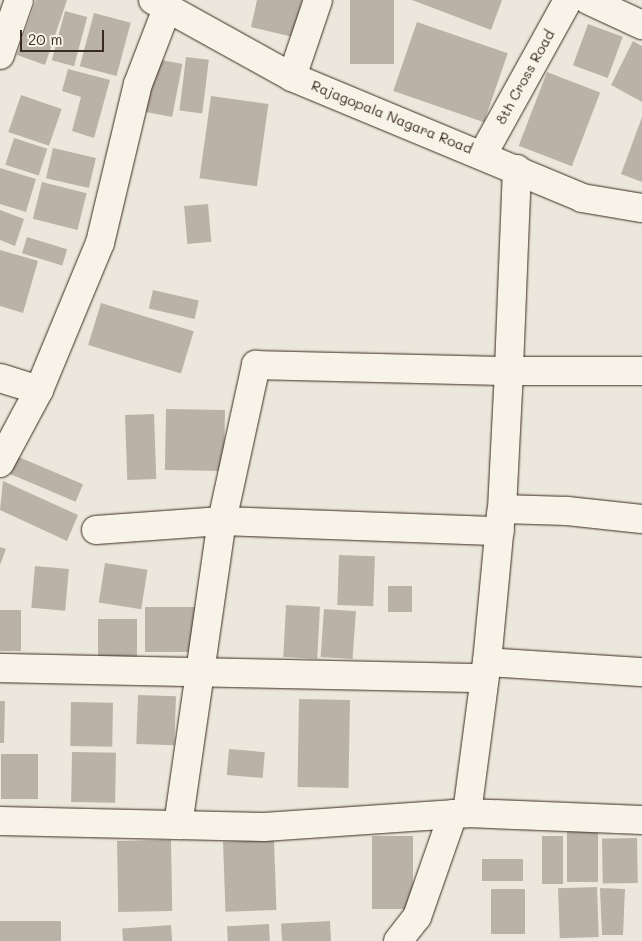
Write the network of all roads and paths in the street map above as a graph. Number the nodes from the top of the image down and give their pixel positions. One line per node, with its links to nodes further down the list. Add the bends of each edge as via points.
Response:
1 (19, 0): 7 (street)
2 (318, 0): 8 (street)
3 (568, 0): 9 (street, 8th Cross Road)
4 (588, 0): 6 (street)
5 (160, 3): 8 (street, Rajagopala Nagara Road); 15 (street, via 100,243)
6 (642, 25)
7 (0, 55)
8 (292, 77): 9 (street, Rajagopala Nagara Road)
9 (483, 154): 10 (street, Rajagopala Nagara Road)
10 (518, 169): 11 (street, Rajagopala Nagara Road, via 582,198); 13 (street)
11 (642, 208)
12 (642, 370): 13 (street)
13 (509, 371): 18 (street); 19 (street, via 256,365)
14 (0, 378): 15 (street)
15 (39, 390): 16 (street)
16 (0, 463)
17 (642, 519): 18 (street, via 567,511)
18 (501, 520): 19 (street); 22 (street)
19 (222, 521): 20 (street); 23 (street)
20 (96, 530)
21 (0, 668): 23 (street)
22 (485, 670): 23 (street); 24 (street); 25 (street)
23 (199, 672): 28 (street)
24 (642, 672)
25 (460, 813): 27 (street); 28 (street, via 264,827); 29 (street, via 416,917)
26 (0, 820): 28 (street)
27 (642, 820)
28 (178, 825)
29 (398, 941)

